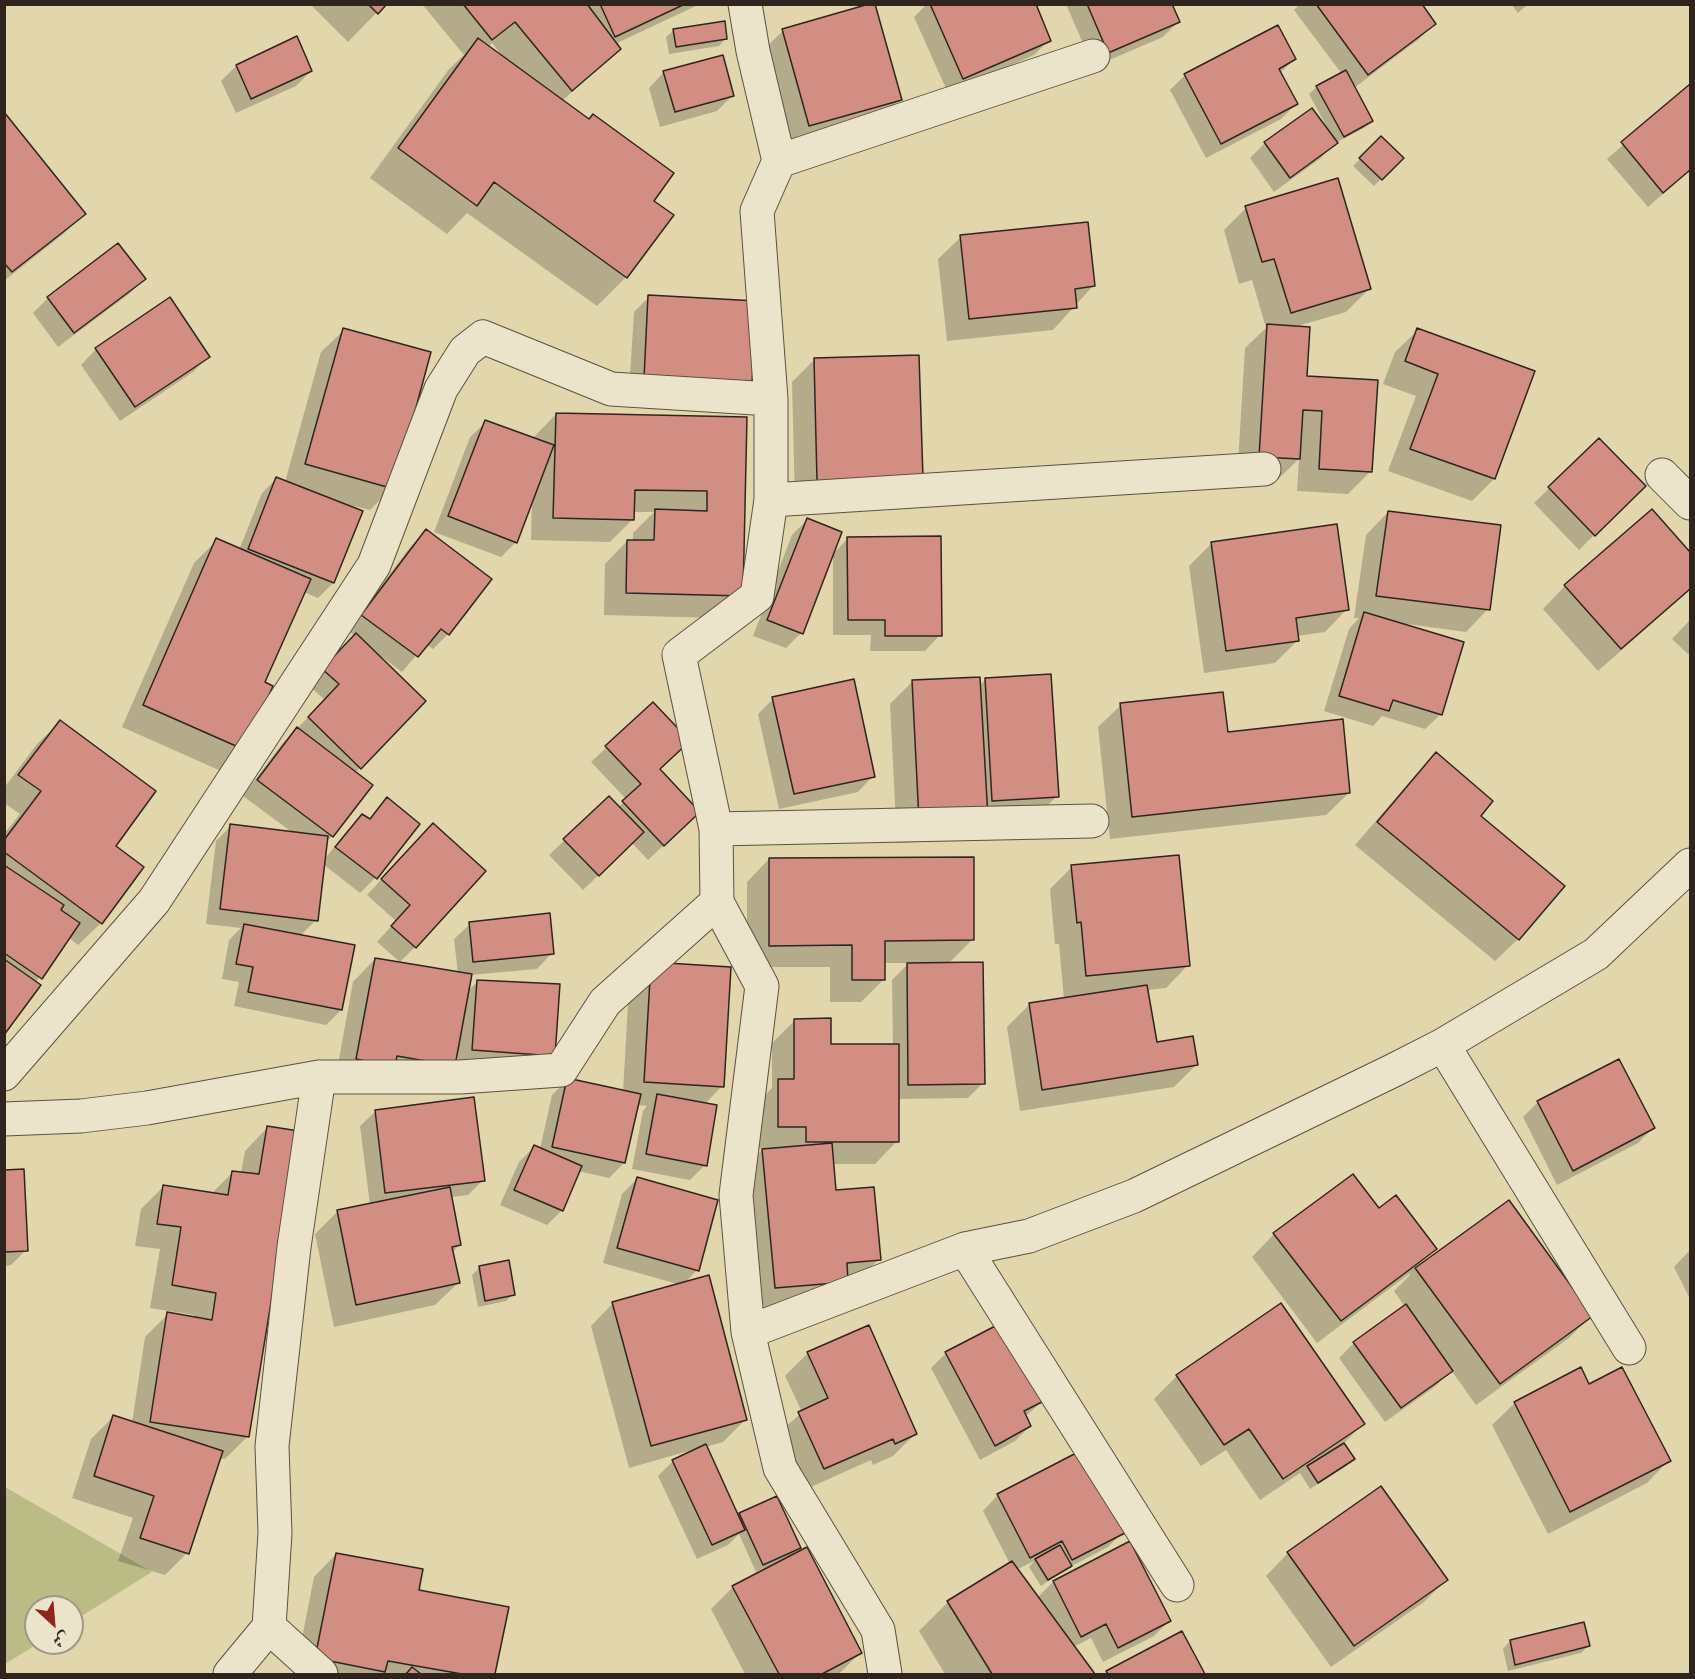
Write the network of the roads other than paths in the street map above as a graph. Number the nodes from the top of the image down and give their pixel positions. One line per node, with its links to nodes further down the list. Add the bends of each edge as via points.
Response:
1 (745, 4): 3 (street)
2 (1093, 56): 3 (street)
3 (780, 161): 4 (street, via 757,211)
4 (771, 399): 7 (street); 14 (street, via 611,389 483,337 465,351 441,389 374,565 154,901)
5 (1264, 469): 7 (street)
6 (1662, 475): 8 (street)
7 (771, 500): 10 (street, via 757,596 679,655)
8 (1690, 503)
9 (1092, 821): 10 (street)
10 (716, 829): 12 (street)
11 (1690, 865): 13 (street, via 1596,954)
12 (717, 902): 15 (street, via 605,1002 561,1070 460,1077); 18 (street, via 762,986 736,1195)
13 (1443, 1045): 17 (street, via 1134,1196 1029,1236); 19 (street)
14 (4, 1074)
15 (318, 1077): 16 (street, via 147,1108); 21 (street, via 272,1446 275,1533)
16 (4, 1119)
17 (965, 1249): 18 (street); 20 (street)
18 (748, 1332): 24 (street, via 780,1467 878,1630)
19 (1629, 1348)
20 (1177, 1585)
21 (269, 1627): 22 (street); 23 (street)
22 (230, 1674)
23 (321, 1674)
24 (885, 1674)

